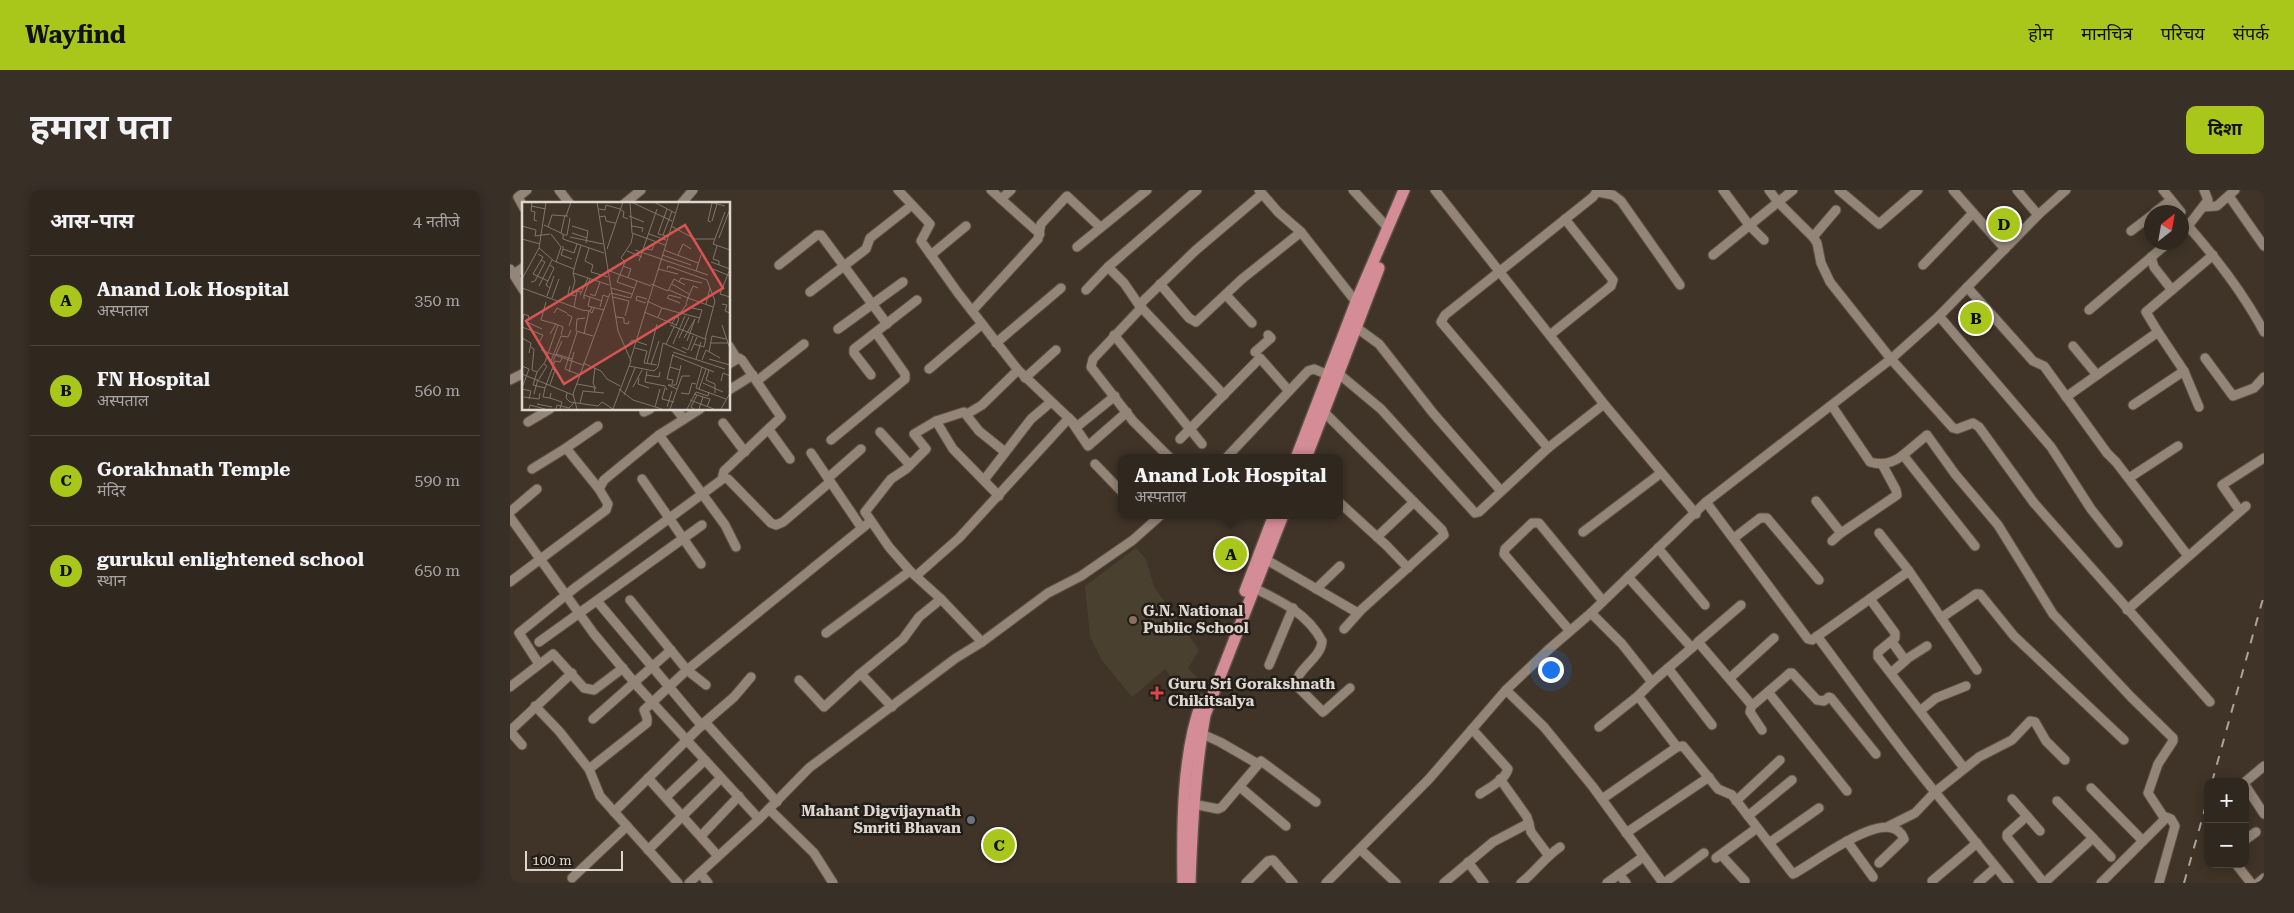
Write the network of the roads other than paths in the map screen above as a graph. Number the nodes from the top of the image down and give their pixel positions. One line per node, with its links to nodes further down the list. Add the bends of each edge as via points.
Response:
1 (527, 190): 33 (street, via 518,197)
2 (559, 190): 29 (street)
3 (642, 190): 30 (street)
4 (693, 190): 31 (street)
5 (898, 190): 34 (street)
6 (990, 190): 27 (street)
7 (1011, 190): 27 (street)
8 (1147, 190): 46 (street)
9 (1197, 190): 65 (street)
10 (1354, 190): 47 (street)
11 (1404, 190): 47 (main road)
12 (1412, 190): 88 (main road)
13 (1435, 190): 67 (street)
14 (1724, 190): 44 (street)
15 (1769, 190): 32 (street)
16 (1792, 190): 32 (street)
17 (1839, 190): 18 (street, via 1879,224)
18 (1918, 190)
19 (1953, 190): 39 (street)
20 (2017, 190): 40 (street)
21 (2064, 190): 40 (street)
22 (2163, 190): 28 (street)
23 (2204, 190): 37 (street, via 2208,200)
24 (1598, 191): 41 (street); 70 (street, via 1613,195 1620,201)
25 (1260, 192): 50 (street); 69 (street)
26 (2232, 193): 37 (street, via 2217,206); 54 (street)
27 (1001, 200): 51 (street)
28 (2171, 200): 35 (street); 36 (street)
29 (568, 202)
30 (627, 202)
31 (683, 202)
32 (1778, 202): 44 (street); 52 (street)
33 (522, 204)
34 (912, 205): 58 (street, via 930,224 921,240); 63 (street, via 870,238 866,249)
35 (2165, 205)
36 (2175, 205)
37 (2203, 207): 43 (street)
38 (1836, 210): 52 (street)
39 (1973, 213): 56 (street); 64 (street)
40 (2038, 215): 56 (street)
41 (1565, 219): 67 (street); 95 (street, via 1613,280 1611,286)
42 (2144, 222): 48 (street)
43 (2189, 223)
44 (1749, 225): 53 (street); 59 (street)
45 (966, 226): 58 (street)
46 (1100, 228): 51 (street, via 1067,196 1041,224); 55 (street)
47 (1388, 228): 79 (main road)
48 (2131, 231)
49 (2189, 231): 61 (street)
50 (1301, 232): 77 (street); 79 (street)
51 (1040, 234): 83 (street)
52 (1813, 237): 104 (street, via 1830,282)
53 (1764, 240)
54 (2264, 246)
55 (1077, 247)
56 (2005, 249): 71 (street)
57 (2159, 250): 60 (street)
58 (931, 255): 83 (street)
59 (1713, 255)
60 (2151, 257): 75 (street, via 2154,267); 82 (street)
61 (2210, 258): 75 (street); 92 (street, via 2220,264)
62 (779, 265): 63 (street, via 819,234)
63 (844, 265): 76 (street); 80 (street)
64 (1922, 265)
65 (1108, 267): 74 (street); 81 (street)
66 (512, 271): 72 (street)
67 (1500, 271): 95 (street); 148 (street, via 1445,314 1442,325)
68 (903, 282): 80 (street)
69 (1160, 284): 77 (street, via 1196,322); 81 (street)
70 (1680, 285)
71 (1968, 287): 84 (street); 121 (street, via 2033,361 2044,366)
72 (522, 288)
73 (1061, 288): 96 (street)
74 (1086, 290)
75 (2172, 290): 91 (street, via 2146,312)
76 (810, 292)
77 (1226, 295): 85 (street)
78 (917, 300): 86 (street)
79 (1356, 302): 111 (main road)
80 (873, 304): 86 (street); 89 (street)
81 (1140, 306): 93 (street); 120 (street)
82 (2089, 310)
83 (972, 311): 87 (street)
84 (1939, 316): 104 (street); 199 (street, via 2051,447 2091,509)
85 (1252, 323)
86 (888, 324): 90 (street)
87 (982, 324): 96 (street); 106 (street)
88 (1356, 328): 111 (main road); 173 (street, via 1379,344 1433,413)
89 (838, 329)
90 (876, 332): 110 (street, via 854,351); 144 (street, via 905,374 905,379)
91 (2158, 332): 108 (street); 112 (street)
92 (2264, 332)
93 (1114, 335): 119 (street, via 1093,359 1091,367); 140 (street)
94 (1268, 335): 101 (street, via 1271,338)
95 (1550, 335): 123 (street)
96 (996, 343): 107 (street)
97 (804, 344): 114 (street)
98 (2073, 346): 112 (street)
99 (730, 348): 103 (street)
100 (1056, 350): 115 (street)
101 (1255, 352): 118 (street); 120 (street)
102 (2205, 358): 113 (street, via 2233,396 2254,388)
103 (737, 359): 105 (street); 114 (street, via 742,360)
104 (1891, 359): 125 (street); 225 (street, via 1953,428 1973,423 1979,427 2034,504)
105 (730, 363)
106 (929, 369)
107 (1018, 370): 115 (street); 132 (street, via 982,405)
108 (2184, 371): 124 (street); 126 (street)
109 (522, 374): 116 (street)
110 (871, 375)
111 (1333, 375): 118 (street, via 1311,369); 131 (main road); 155 (main road); 173 (street, via 1381,409 1472,511 1479,512)
112 (2097, 376): 121 (street)
113 (2264, 377)
114 (755, 378): 117 (street); 139 (street, via 781,415)
115 (1025, 378): 122 (street)
116 (510, 380)
117 (730, 390)
118 (1289, 391): 154 (street)
119 (1115, 396): 130 (street); 134 (street, via 1079,425)
120 (1224, 396): 140 (street)
121 (2066, 397): 165 (street)
122 (1051, 402): 134 (street); 151 (street, via 1031,419)
123 (1604, 404): 148 (street); 164 (street)
124 (2133, 405)
125 (1832, 406): 161 (street, via 1863,454 1870,462); 178 (street)
126 (2199, 407)
127 (548, 410): 136 (street)
128 (677, 410): 133 (street)
129 (698, 410): 133 (street)
130 (1126, 412): 134 (street, via 1088,446); 153 (street)
131 (1324, 412): 156 (main road); 177 (street)
132 (967, 414): 135 (street, via 962,412); 151 (street, via 979,431)
133 (684, 418): 142 (street)
134 (1069, 418): 175 (street)
135 (936, 421): 162 (street, via 914,434 926,448); 169 (street, via 949,444)
136 (528, 422)
137 (723, 423): 150 (street)
138 (598, 426): 147 (street)
139 (769, 430): 150 (street); 159 (street)
140 (1189, 430): 143 (street); 145 (street)
141 (880, 432): 162 (street)
142 (659, 435): 172 (street, via 604,480); 174 (street)
143 (1180, 439)
144 (831, 440)
145 (1202, 444)
146 (2178, 446): 165 (street)
147 (566, 448): 163 (street); 172 (street)
148 (1548, 448): 173 (street)
149 (861, 449): 168 (street)
150 (745, 452): 167 (street, via 724,471)
151 (1005, 452): 169 (street)
152 (811, 453): 168 (street)
153 (1166, 454)
154 (1230, 454)
155 (1298, 454)
156 (1308, 454)
157 (1903, 455): 161 (street); 200 (street); 319 (street, via 1926,435 1998,525 2053,614 2173,738 2158,764 2148,793)
158 (2264, 458): 203 (street, via 2222,485 2243,508)
159 (790, 459)
160 (1095, 464): 170 (street)
161 (1882, 464): 193 (street, via 1897,495)
162 (910, 465): 188 (street, via 891,479 867,507 865,512)
163 (532, 469)
164 (1661, 472): 181 (street); 192 (street)
165 (2128, 478): 203 (street)
166 (642, 479): 183 (street)
167 (722, 479): 168 (street, via 728,478 771,523 776,524 783,522); 174 (street)
168 (829, 480): 191 (street)
169 (984, 480): 175 (street)
170 (1118, 488)
171 (536, 489): 180 (street)
172 (599, 489): 204 (street, via 608,504 606,510)
173 (1501, 490)
174 (702, 494): 183 (street); 201 (street, via 725,525)
175 (999, 496): 210 (street, via 952,545)
176 (1816, 501): 193 (street)
177 (1414, 502): 195 (street); 208 (street, via 1444,535)
178 (1706, 502): 181 (street); 196 (street)
179 (1343, 506): 195 (street)
180 (510, 512)
181 (1696, 514): 202 (street)
182 (510, 518): 204 (street)
183 (669, 519): 197 (street); 216 (street)
184 (1148, 519): 189 (street)
185 (1156, 519): 189 (street)
186 (1272, 519): 360 (main road, via 1196,720 1184,804)
187 (1281, 519): 205 (main road)
188 (870, 521): 191 (street); 210 (street)
189 (1152, 523): 236 (street, via 1133,540 1081,576 1048,593)
190 (702, 525): 197 (street)
191 (861, 527): 247 (street)
192 (1583, 532)
193 (1840, 533): 198 (street)
194 (1880, 533): 209 (street)
195 (1377, 537): 208 (street)
196 (1734, 538): 212 (street, via 1760,518 1766,518); 233 (street, via 1808,639)
197 (683, 539): 206 (street); 220 (street)
198 (1832, 541)
199 (2118, 543)
200 (1975, 546)
201 (736, 547)
202 (1658, 548): 211 (street); 222 (street)
203 (2188, 556): 225 (street)
204 (541, 558): 213 (street); 216 (street)
205 (1265, 559): 214 (main road); 215 (street)
206 (701, 564)
207 (1340, 566): 215 (street)
208 (1408, 568): 227 (street)
209 (1909, 571): 217 (street); 229 (street)
210 (913, 574): 218 (street); 232 (street)
211 (1628, 576): 221 (street); 238 (street)
212 (1819, 580)
213 (510, 582)
214 (1254, 588): 224 (street); 278 (main road, via 1205,715)
215 (1316, 589): 227 (street)
216 (566, 595): 226 (street); 242 (street, via 519,633)
217 (1870, 598): 233 (street); 237 (street, via 1895,633)
218 (940, 599): 236 (street); 251 (street, via 919,617 903,639)
219 (630, 600): 240 (street)
220 (597, 601): 226 (street); 245 (street)
221 (1603, 601): 228 (street); 231 (street, via 1538,524 1532,523 1505,549 1504,554)
222 (1705, 605)
223 (1741, 605): 238 (street)
224 (1293, 608): 243 (street); 261 (street, via 1322,642 1319,652 1297,678 1297,686 1323,712)
225 (2127, 610): 266 (street)
226 (580, 613): 235 (street); 244 (street)
227 (1358, 613): 230 (street)
228 (1591, 613): 231 (street); 255 (street, via 1622,644)
229 (1941, 618): 248 (street); 279 (street, via 1980,594 2008,629)
230 (1344, 629)
231 (1570, 631): 262 (street)
232 (826, 633)
233 (1817, 636): 300 (street, via 1884,724 1893,741)
234 (1774, 638): 253 (street)
235 (539, 642)
236 (982, 642): 269 (street)
237 (1892, 642): 241 (street); 250 (street, via 1877,654)
238 (1695, 645): 246 (street); 253 (street)
239 (1927, 646): 241 (street)
240 (671, 650): 245 (street); 247 (street)
241 (1906, 660): 250 (street)
242 (539, 664): 249 (street, via 555,654); 259 (street)
243 (1269, 665)
244 (623, 668): 249 (street, via 594,690 584,688); 256 (street)
245 (653, 668): 256 (street); 260 (street)
246 (1668, 668): 255 (street); 273 (street)
247 (687, 670): 257 (street); 260 (street)
248 (1977, 670)
249 (572, 673): 268 (street)
250 (1891, 673): 270 (street)
251 (858, 675): 254 (street, via 824,707); 269 (street, via 864,676)
252 (751, 677): 272 (street)
253 (1730, 678): 267 (street)
254 (799, 680)
255 (1652, 682): 264 (street)
256 (636, 684): 265 (street); 271 (street)
257 (706, 685)
258 (1966, 686): 270 (street, via 1936,698)
259 (510, 687)
260 (668, 688): 265 (street); 272 (street)
261 (1350, 688)
262 (1506, 690): 275 (street); 305 (street, via 1544,727)
263 (1768, 692): 267 (street); 283 (street, via 1791,673 1817,700 1831,698); 299 (street)
264 (1638, 696): 274 (street); 282 (street)
265 (652, 702): 280 (street); 290 (street, via 644,710 646,723)
266 (2210, 702)
267 (1752, 704): 276 (street, via 1750,712)
268 (535, 706): 277 (street); 290 (street)
269 (892, 707): 309 (street, via 809,768)
270 (1921, 710): 289 (street)
271 (593, 719)
272 (703, 724): 280 (street); 309 (street)
273 (1712, 725)
274 (1599, 727)
275 (1472, 729): 295 (street, via 1506,765 1508,771); 337 (street, via 1429,779)
276 (1762, 730)
277 (510, 731): 281 (street)
278 (1202, 734): 287 (street); 311 (main road)
279 (2124, 740)
280 (687, 741): 284 (street); 292 (street)
281 (522, 745)
282 (1677, 747): 291 (street, via 1683,746); 305 (street)
283 (1876, 754)
284 (704, 760): 293 (street); 304 (street)
285 (1780, 760): 307 (street)
286 (2064, 760): 289 (street, via 2032,721 2012,740)
287 (1258, 764): 297 (street); 310 (street, via 1264,762)
288 (2264, 766): 294 (street)
289 (1964, 768): 300 (street)
290 (589, 769): 314 (street, via 600,796)
291 (1709, 777): 307 (street, via 1718,789); 328 (street)
292 (648, 778): 304 (street); 314 (street)
293 (721, 778): 303 (street); 316 (street)
294 (2249, 779)
295 (1500, 780): 302 (street); 321 (street)
296 (1792, 780): 317 (street)
297 (1240, 787): 311 (street, via 1218,809); 323 (street)
298 (2091, 788): 333 (street)
299 (1846, 791)
300 (1935, 792): 324 (street, via 1915,812); 334 (street)
301 (2249, 792): 315 (street)
302 (1480, 794)
303 (738, 796): 320 (street); 329 (street)
304 (666, 797): 316 (street)
305 (1602, 799): 328 (street)
306 (2012, 799): 318 (street)
307 (1736, 800): 317 (street)
308 (2057, 801): 331 (street)
309 (777, 802): 313 (street)
310 (1316, 802)
311 (1193, 804): 361 (main road)
312 (1819, 808): 335 (street)
313 (769, 810): 320 (street); 359 (street, via 814,853)
314 (614, 812): 322 (street)
315 (2264, 814)
316 (683, 816): 329 (street); 338 (street)
317 (1748, 816): 325 (street)
318 (2027, 816): 326 (street); 374 (street, via 2007,837)
319 (2166, 817): 333 (street); 376 (street, via 2171,818 2175,826)
320 (760, 819): 340 (street)
321 (1529, 823): 341 (street, via 1531,832); 344 (street, via 1493,842)
322 (626, 826): 338 (street); 351 (street)
323 (1286, 826)
324 (1889, 826): 332 (street); 345 (street, via 1897,830 1904,840)
325 (1757, 828): 335 (street); 354 (street, via 1720,858)
326 (2040, 831)
327 (2256, 832): 330 (street)
328 (1626, 833): 342 (street)
329 (701, 836): 340 (street)
330 (2249, 837)
331 (2093, 838): 343 (street); 374 (street)
332 (1847, 841): 350 (street); 352 (street)
333 (2143, 841): 375 (street)
334 (1977, 842): 346 (street); 355 (street)
335 (1769, 843): 352 (street)
336 (1560, 847): 341 (street)
337 (1360, 849): 364 (street); 365 (street)
338 (648, 850): 356 (street)
339 (1704, 853): 371 (street)
340 (718, 856): 348 (street)
341 (1549, 856): 368 (street)
342 (1643, 856): 349 (street); 371 (street)
343 (2111, 857)
344 (1468, 862): 366 (street); 367 (street)
345 (1879, 863)
346 (1994, 868): 372 (street); 373 (street)
347 (2239, 868): 377 (street)
348 (700, 873): 357 (street); 358 (street)
349 (1619, 874): 369 (street); 370 (street)
350 (1873, 877)
351 (572, 878)
352 (1794, 878)
353 (2264, 878): 378 (street)
354 (1744, 882)
355 (1932, 882)
356 (678, 883)
357 (689, 883)
358 (708, 883)
359 (833, 883)
360 (1183, 883)
361 (1190, 883)
362 (1246, 883): 363 (street, via 1273,860)
363 (1293, 883)
364 (1326, 883)
365 (1396, 883)
366 (1444, 883)
367 (1484, 883)
368 (1522, 883)
369 (1607, 883)
370 (1626, 883)
371 (1663, 883)
372 (1978, 883)
373 (2009, 883)
374 (2044, 883)
375 (2101, 883)
376 (2159, 883)
377 (2251, 883)
378 (2258, 883)

